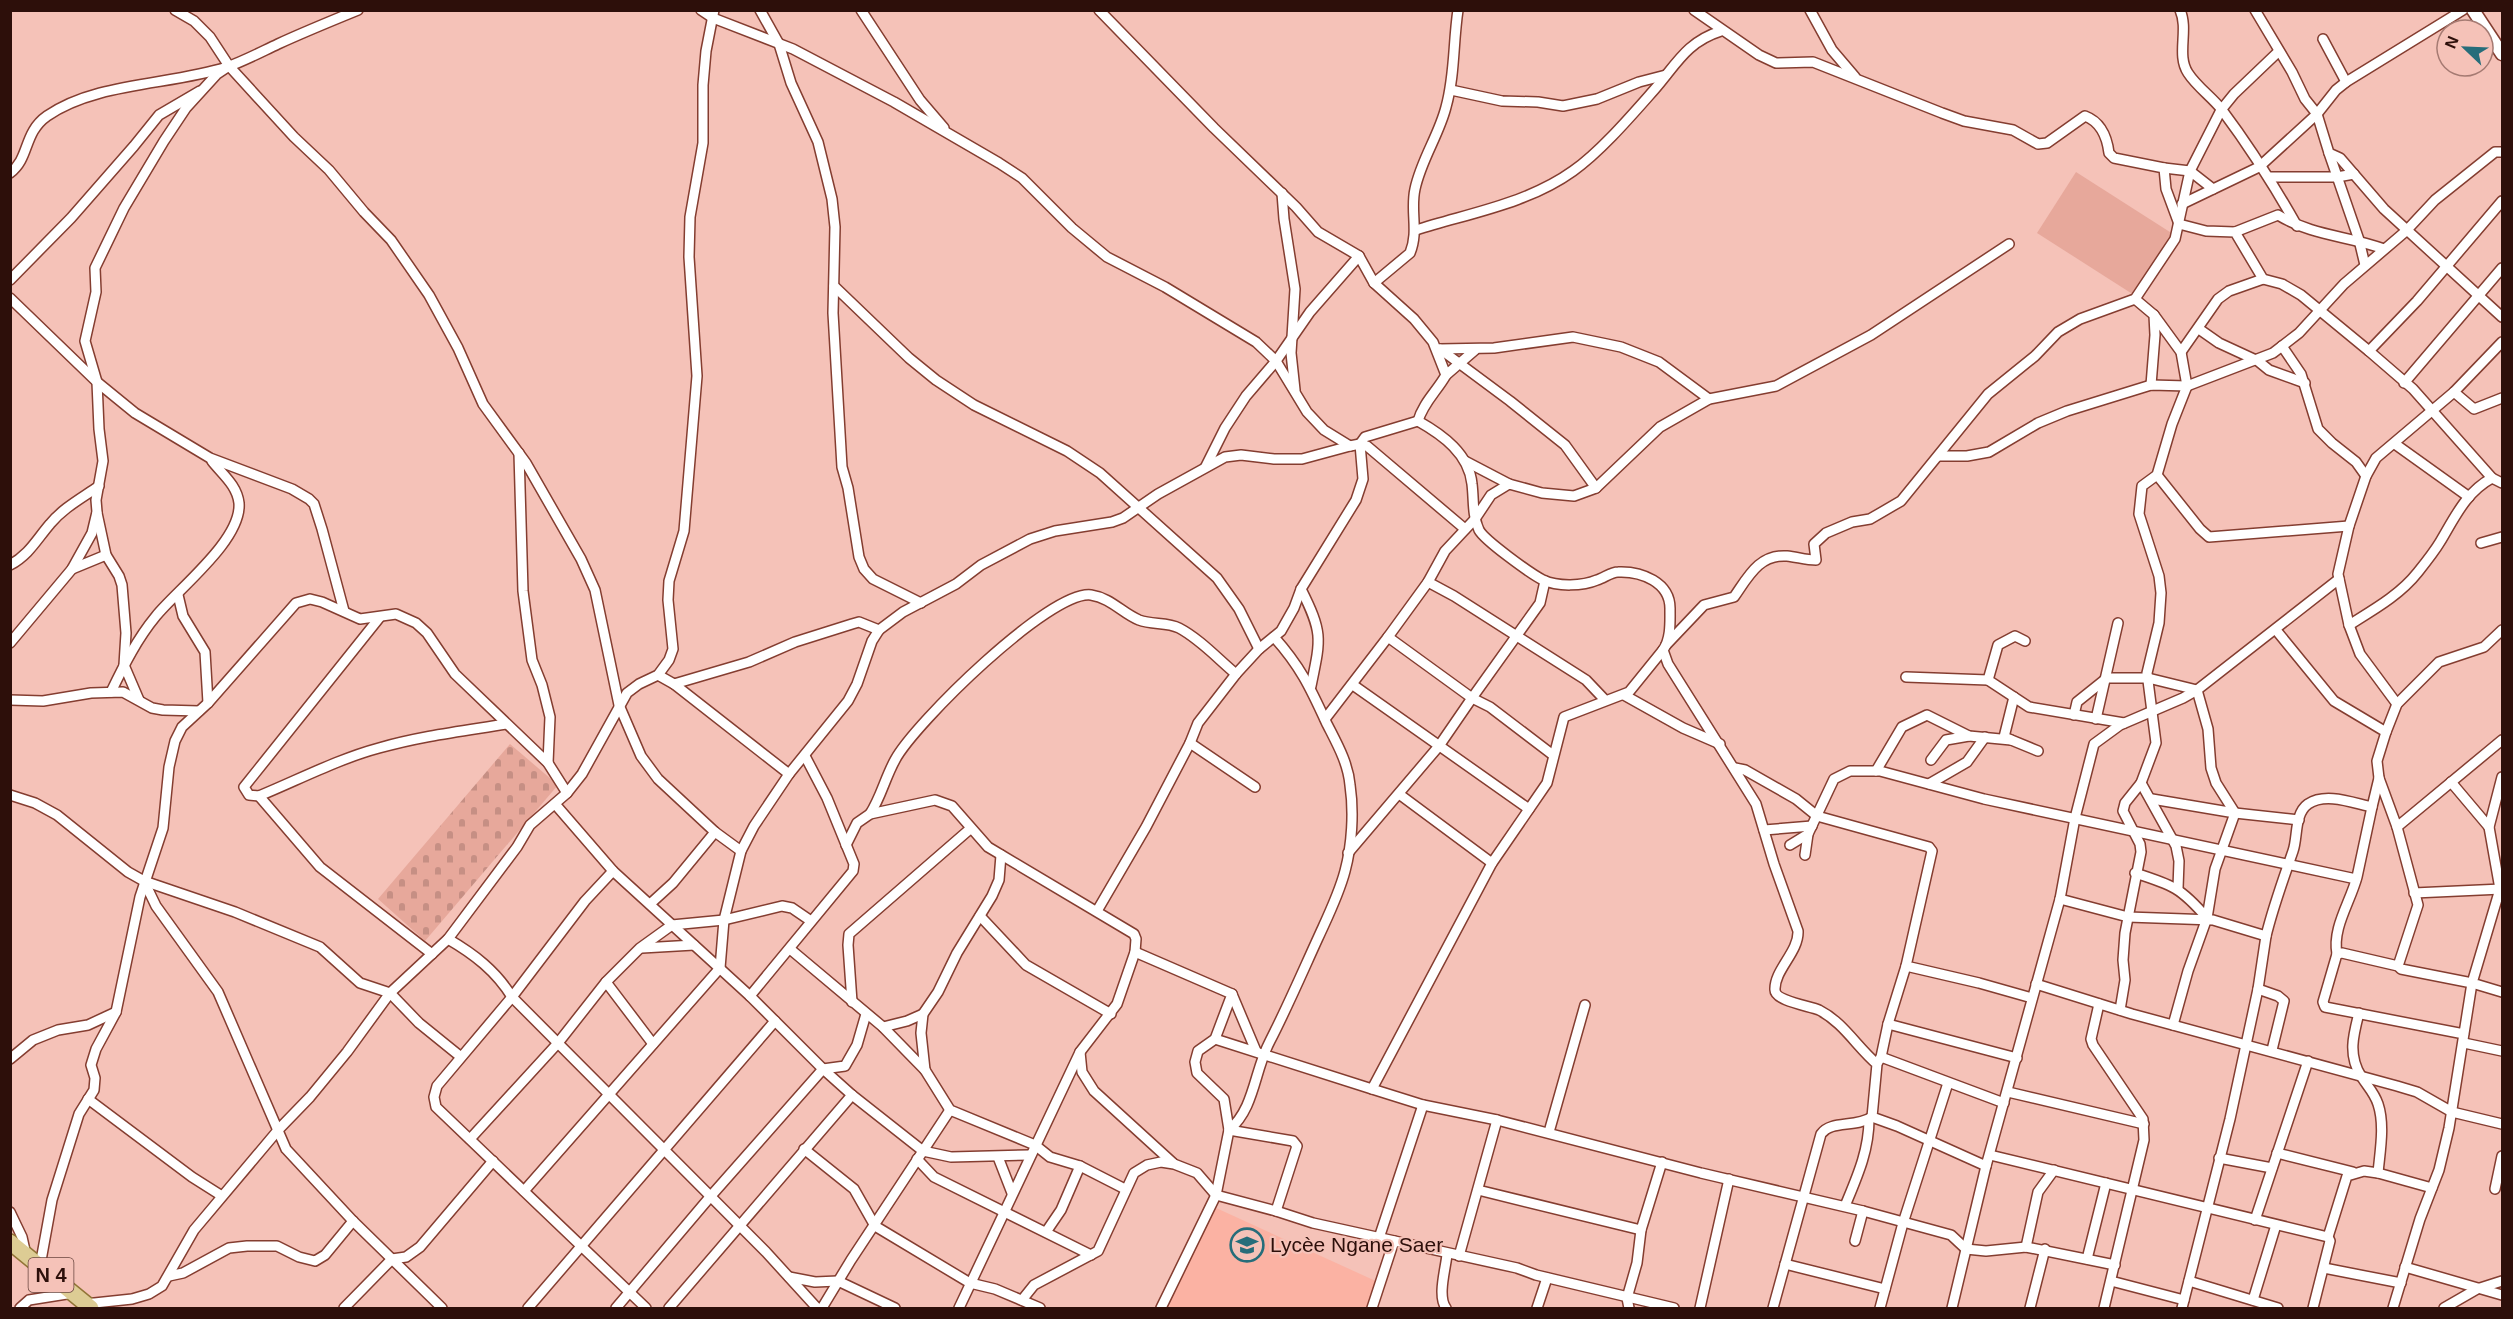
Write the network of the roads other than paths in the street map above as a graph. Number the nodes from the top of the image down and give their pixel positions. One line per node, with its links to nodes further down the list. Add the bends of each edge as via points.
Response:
1 (175, 10): 20 (street, via 210,37)
2 (358, 10): 20 (street)
3 (701, 10): 14 (street)
4 (760, 10): 17 (street)
5 (861, 10): 28 (street)
6 (1099, 10): 39 (street)
7 (1458, 10): 25 (street)
8 (1694, 10): 15 (street)
9 (1810, 10): 22 (street, via 1832,50)
10 (2180, 10): 26 (street, via 2184,22 2183,63 2188,74)
11 (2255, 10): 18 (street)
12 (2463, 10): 23 (street)
13 (2473, 10): 19 (street)
14 (713, 14): 17 (street); 134 (street, via 703,85 703,143 690,217 696,398 684,531 669,581 673,649)
15 (1721, 31): 21 (street, via 1698,40); 22 (street, via 1776,63 1813,62)
16 (2323, 39): 23 (street)
17 (778, 44): 28 (street, via 835,70); 57 (street, via 827,172 835,227)
18 (2278, 52): 26 (street); 27 (street)
19 (2502, 53)
20 (229, 66): 24 (street); 34 (street, via 90,98 58,110 33,129 18,165); 89 (street, via 391,240 434,304 483,404)
21 (1666, 75): 25 (street, via 1597,99 1563,106 1502,101); 44 (street, via 1572,172 1514,202)
22 (1857, 78): 32 (street, via 1964,121 2013,130 2038,144 2048,143 2085,116 2094,119 2114,158)
23 (2346, 82): 27 (street)
24 (202, 90): 55 (street, via 159,115 71,218); 76 (street, via 175,124 124,208 95,268 96,292 85,342)
25 (1450, 90): 44 (street, via 1415,190)
26 (2221, 110): 31 (street); 33 (street)
27 (2317, 114): 30 (street); 31 (street)
28 (948, 133): 72 (street, via 1022,178 1107,257 1165,286 1246,335)
29 (2502, 152): 45 (street, via 2495,152 2446,191)
30 (2329, 153): 35 (street, via 2340,158); 37 (street)
31 (2259, 166): 36 (street); 38 (street)
32 (2164, 168): 33 (street); 42 (street, via 2166,189)
33 (2190, 171): 38 (street); 41 (street)
34 (10, 173)
35 (2354, 174): 37 (street); 45 (street)
36 (2269, 177): 37 (street); 43 (street)
37 (2337, 177): 47 (street)
38 (2212, 189): 41 (street)
39 (1282, 193): 50 (street, via 1318,232); 65 (street, via 1295,289)
40 (2502, 201): 52 (street)
41 (2182, 204): 42 (street)
42 (2179, 224): 46 (street, via 2206,231); 60 (street, via 2175,240)
43 (2297, 226): 46 (street, via 2273,215); 47 (street)
44 (1416, 230): 56 (street, via 1410,253)
45 (2406, 231): 49 (street); 52 (street)
46 (2235, 232): 54 (street)
47 (2359, 240): 49 (street); 51 (street)
48 (2009, 244): 84 (street, via 1871,334 1776,386)
49 (2384, 249): 51 (street)
50 (1359, 256): 56 (street); 65 (street)
51 (2365, 265): 61 (street)
52 (2446, 266): 58 (street); 70 (street)
53 (2502, 268): 58 (street)
54 (2263, 279): 61 (street, via 2282,284); 64 (street, via 2218,299)
55 (10, 280)
56 (1374, 283): 67 (street)
57 (834, 286): 102 (street, via 936,380 974,405 1067,451); 117 (street, via 842,467 859,557 873,579)
58 (2478, 296): 63 (street); 78 (street)
59 (10, 298): 76 (street)
60 (2134, 299): 62 (street); 90 (street, via 2080,319 2058,332 1988,394)
61 (2319, 310): 68 (street); 70 (street)
62 (2154, 315): 71 (street); 79 (street)
63 (2502, 317)
64 (2199, 329): 71 (street); 73 (street)
65 (1291, 338): 72 (street); 81 (street)
66 (2502, 342): 82 (street)
67 (1437, 346): 69 (street); 74 (street); 75 (street)
68 (2282, 346): 73 (street); 77 (street)
69 (1475, 350): 74 (street); 84 (street, via 1573,337 1621,347 1659,362)
70 (2369, 351): 78 (street)
71 (2181, 352): 80 (street)
72 (1276, 361): 81 (street); 93 (street, via 1237,409)
73 (2258, 361): 77 (street, via 2269,370); 80 (street)
74 (1461, 364): 75 (street); 100 (street, via 1565,446)
75 (1446, 375): 86 (street, via 1422,408)
76 (97, 382): 91 (street, via 135,413); 99 (street, via 103,461)
77 (2304, 383): 95 (street, via 2318,429 2356,462)
78 (2404, 384): 85 (street)
79 (2151, 385): 80 (street); 90 (street, via 2037,423 1989,452)
80 (2187, 386): 94 (street)
81 (1295, 393): 88 (street, via 1324,430)
82 (2454, 393): 83 (street, via 2474,409); 85 (street)
83 (2502, 398)
84 (1708, 399): 100 (street, via 1660,427)
85 (2432, 412): 87 (street); 96 (street)
86 (1418, 421): 88 (street, via 1365,437); 92 (street, via 1433,429)
87 (2395, 444): 95 (street, via 2376,458); 101 (street)
88 (1355, 445): 93 (street, via 1302,459 1241,455); 106 (street, via 1374,451); 115 (street, via 1362,488)
89 (519, 453): 152 (street, via 595,590); 172 (street, via 523,591 532,660 550,717)
90 (1939, 456): 130 (street, via 1901,501 1870,519 1826,533 1814,544 1816,560 1786,556 1764,561 1753,569 1734,597 1704,605)
91 (210, 458): 116 (street, via 235,490 238,516 215,553); 118 (street, via 292,489 314,504)
92 (1465, 460): 98 (street); 104 (street, via 1472,482)
93 (1206, 466): 102 (street)
94 (2157, 475): 105 (street, via 2209,537); 136 (street, via 2142,486 2139,508 2161,593)
95 (2366, 476): 105 (street)
96 (2492, 478): 97 (street); 101 (street)
97 (2502, 483)
98 (1509, 484): 100 (street, via 1574,496); 104 (street, via 1491,495)
99 (99, 486): 103 (street); 110 (street, via 63,511 31,550)
100 (1596, 488)
101 (2469, 497): 121 (street, via 2413,578 2376,610)
102 (1139, 507): 117 (street, via 1112,522 1030,539); 131 (street, via 1217,578 1239,609)
103 (97, 512): 109 (street); 111 (street, via 92,532)
104 (1475, 519): 106 (street); 113 (street, via 1480,533)
105 (2349, 526): 112 (street, via 2338,568)
106 (1464, 529): 114 (street, via 1445,550)
107 (2502, 537): 108 (street)
108 (2481, 543)
109 (106, 555): 111 (street); 132 (street, via 122,585)
110 (10, 565)
111 (72, 569): 129 (street)
112 (2339, 579): 121 (street); 123 (street)
113 (1545, 581): 125 (street, via 1540,603); 130 (street, via 1570,585 1595,581 1615,572 1640,572 1662,586 1671,602)
114 (1428, 582): 125 (street); 127 (street)
115 (1301, 589): 126 (street, via 1286,623); 141 (street, via 1317,621 1320,646)
116 (178, 595): 132 (street, via 157,614); 150 (street, via 183,616 205,652)
117 (921, 603): 122 (street)
118 (344, 610): 119 (street, via 360,619); 150 (street, via 310,599 296,603)
119 (380, 617): 159 (street, via 396,614 416,623 455,674); 186 (street, via 244,787 249,795)
120 (2118, 623): 138 (street)
121 (2349, 626): 151 (street, via 2360,654)
122 (879, 630): 139 (street, via 859,622); 170 (street, via 848,701)
123 (2276, 630): 142 (street); 160 (street, via 2334,701)
124 (2502, 630): 151 (street, via 2484,647 2439,662)
125 (1516, 636): 146 (street); 149 (street, via 1586,680)
126 (1274, 637): 131 (street); 141 (street)
127 (1388, 637): 140 (street); 146 (street)
128 (2025, 641): 137 (street, via 2015,636 1998,645)
129 (10, 643)
130 (1664, 647): 144 (street); 166 (street, via 1668,664)
131 (1259, 649): 133 (street)
132 (124, 665): 143 (street); 148 (street)
133 (1236, 674): 165 (street, via 1198,723); 193 (street, via 1179,628 1139,620 1114,603 1090,595 1078,597 1053,609 992,654 925,723 895,759)
134 (658, 675): 139 (street); 152 (street, via 627,693)
135 (1906, 677): 137 (street)
136 (2148, 678): 138 (street); 142 (street); 154 (street)
137 (1988, 680): 145 (street)
138 (2105, 680): 155 (street, via 2077,702); 156 (street)
139 (674, 684): 175 (street)
140 (1353, 685): 157 (street); 167 (street)
141 (1311, 686): 157 (street)
142 (2198, 690): 154 (street); 192 (street, via 2208,729 2211,768)
143 (111, 692): 147 (street, via 43,701); 148 (street, via 123,692)
144 (1624, 695): 149 (street); 166 (street, via 1683,729)
145 (2014, 697): 155 (street, via 2029,707); 163 (street, via 2004,737)
146 (1472, 698): 167 (street); 169 (street)
147 (10, 700)
148 (139, 700): 153 (street, via 152,708)
149 (1605, 700): 169 (street, via 1564,717)
150 (208, 703): 153 (street)
151 (2397, 704): 160 (street)
152 (619, 705): 183 (street, via 595,753); 203 (street, via 648,767)
153 (199, 711): 218 (street, via 182,727 175,741 163,828)
154 (2154, 711): 158 (street); 179 (street, via 2156,743)
155 (2074, 715): 156 (street)
156 (2097, 718): 158 (street)
157 (1325, 719): 209 (street, via 1345,761 1350,783)
158 (2124, 723): 195 (street, via 2094,744)
159 (506, 724): 172 (street); 186 (street, via 377,748)
160 (2386, 732): 177 (street, via 2377,761)
161 (1969, 736): 162 (street); 171 (street, via 1946,740); 174 (street, via 1927,715 1902,727)
162 (1985, 737): 163 (street); 180 (street, via 1967,762)
163 (2010, 740): 168 (street)
164 (2502, 740): 178 (street)
165 (1190, 743): 181 (street); 225 (street)
166 (1720, 744): 173 (street)
167 (1439, 746): 184 (street); 191 (street)
168 (2038, 752)
169 (1553, 755): 191 (street, via 1547,783)
170 (806, 756): 175 (street); 205 (street)
171 (1931, 760)
172 (548, 763): 183 (street)
173 (1735, 768): 194 (street, via 1796,799); 200 (street, via 1756,804)
174 (1876, 771): 180 (street); 194 (street, via 1850,771 1834,779)
175 (789, 774): 208 (street)
176 (2502, 777): 197 (street)
177 (2379, 778): 190 (street); 198 (street)
178 (2451, 782): 197 (street); 198 (street)
179 (2141, 783): 188 (street); 202 (street, via 2123,811)
180 (1929, 784): 195 (street)
181 (1255, 787)
182 (10, 788): 187 (street)
183 (567, 794): 189 (street)
184 (1399, 794): 209 (street); 212 (street)
185 (10, 795): 187 (street)
186 (259, 796): 238 (street, via 320,867)
187 (23, 798): 215 (street, via 57,815)
188 (2152, 799): 192 (street); 204 (street)
189 (555, 804): 214 (street); 233 (street, via 530,825)
190 (2372, 807): 196 (street, via 2321,799 2307,804); 217 (street)
191 (1529, 809): 212 (street)
192 (2235, 813): 196 (street); 207 (street)
193 (870, 814): 199 (street, via 935,800 952,806); 205 (street, via 857,823)
194 (1817, 816): 201 (street); 240 (street, via 1932,851)
195 (2075, 818): 202 (street); 223 (street)
196 (2299, 820): 213 (street)
197 (2489, 826): 220 (street)
198 (2397, 827): 221 (street)
199 (970, 829): 210 (street); 253 (street, via 849,934)
200 (1764, 830): 201 (street); 278 (street, via 1798,931 1798,941 1774,989 1776,994 1780,999 1803,1004 1830,1017)
201 (1810, 830): 206 (street); 211 (street)
202 (2133, 831): 204 (street); 216 (street, via 2140,844)
203 (715, 832): 208 (street); 224 (street)
204 (2173, 839): 207 (street); 219 (street, via 2179,861)
205 (846, 845): 230 (street, via 853,871)
206 (1790, 845)
207 (2223, 850): 213 (street); 228 (street, via 2215,869)
208 (741, 851): 229 (street)
209 (1348, 853): 274 (street, via 1337,894 1286,1011)
210 (1001, 855): 225 (street); 226 (street, via 999,880)
211 (1805, 855)
212 (1492, 863): 286 (street)
213 (2287, 866): 217 (street); 232 (street)
214 (613, 871): 224 (street); 251 (street, via 572,917)
215 (128, 872): 218 (street); 222 (street)
216 (2135, 873): 219 (street); 227 (street)
217 (2356, 879): 239 (street, via 2337,933)
218 (144, 881): 222 (street); 248 (street, via 305,940 330,955 360,983); 299 (street, via 156,906 218,992)
219 (2178, 888): 228 (street)
220 (2501, 889): 221 (street); 244 (street)
221 (2414, 893): 241 (street, via 2418,905)
222 (140, 897): 257 (street)
223 (2060, 899): 227 (street); 245 (street)
224 (650, 904): 231 (street)
225 (1097, 911): 237 (street, via 1134,933)
226 (980, 916): 260 (street); 261 (street, via 1026,964)
227 (2128, 916): 228 (street); 256 (street)
228 (2207, 918): 232 (street); 264 (street)
229 (724, 920): 230 (street, via 782,906); 231 (street); 242 (street)
230 (811, 921): 236 (street)
231 (672, 925): 234 (street); 235 (street)
232 (2266, 936): 246 (street)
233 (448, 939): 238 (street); 251 (street, via 481,960)
234 (694, 945): 235 (street); 242 (street)
235 (640, 948): 243 (street)
236 (790, 949): 250 (street); 253 (street)
237 (1135, 952): 249 (street); 261 (street)
238 (432, 954): 248 (street)
239 (2337, 954): 241 (street); 258 (street, via 2323,1004)
240 (1905, 966): 252 (street); 263 (street)
241 (2398, 966): 244 (street)
242 (720, 968): 250 (street); 270 (street)
243 (606, 982): 268 (street); 270 (street)
244 (2472, 983): 247 (street); 266 (street)
245 (2036, 984): 252 (street); 254 (street)
246 (2258, 989): 269 (street); 271 (street, via 2284,1001)
247 (2502, 992)
248 (390, 993): 275 (street); 299 (street, via 347,1052)
249 (1232, 994): 267 (street); 274 (street)
250 (750, 996): 262 (street)
251 (512, 997): 268 (street); 275 (street)
252 (2032, 998): 276 (street)
253 (852, 1002): 259 (street)
254 (2099, 1004): 256 (street); 297 (street, via 2093,1045)
255 (1585, 1005): 301 (street)
256 (2120, 1010): 264 (street)
257 (116, 1012): 277 (street, via 88,1025 58,1030 33,1040); 290 (street, via 96,1049 91,1065 94,1089)
258 (2359, 1013): 266 (street); 283 (street, via 2352,1048)
259 (866, 1014): 265 (street); 280 (street, via 857,1045)
260 (922, 1014): 265 (street); 282 (street)
261 (1111, 1014): 273 (street)
262 (775, 1021): 281 (street); 306 (street)
263 (1888, 1024): 276 (street); 278 (street)
264 (2173, 1024): 269 (street)
265 (883, 1027): 282 (street)
266 (2464, 1038): 272 (street); 294 (street)
267 (1215, 1039): 274 (street); 300 (street, via 1198,1052 1195,1062 1197,1073 1224,1099)
268 (558, 1043): 288 (street); 302 (street)
269 (2245, 1043): 271 (street); 313 (street)
270 (652, 1044): 288 (street)
271 (2272, 1050): 279 (street)
272 (2502, 1051)
273 (1080, 1052): 304 (street); 316 (street, via 1082,1072 1094,1091)
274 (1260, 1052): 286 (street); 300 (street, via 1247,1108)
275 (461, 1058): 302 (street, via 436,1086 434,1097 436,1107)
276 (2017, 1058): 287 (street)
277 (10, 1059)
278 (1879, 1060): 284 (street); 295 (street)
279 (2308, 1060): 283 (street); 307 (street)
280 (845, 1066): 281 (street); 285 (street)
281 (823, 1069): 285 (street); 335 (street)
282 (925, 1070): 293 (street)
283 (2361, 1076): 294 (street, via 2417,1092); 322 (street, via 2379,1106)
284 (1948, 1083): 291 (street); 303 (street)
285 (844, 1087): 289 (street)
286 (1372, 1089): 292 (street)
287 (2008, 1092): 291 (street); 297 (street)
288 (608, 1094): 306 (street); 329 (street)
289 (852, 1095): 305 (street); 308 (street)
290 (88, 1099): 333 (street); 367 (street, via 79,1114 52,1200)
291 (2004, 1103): 310 (street)
292 (1423, 1104): 296 (street); 351 (street)
293 (950, 1110): 304 (street); 308 (street)
294 (2452, 1112): 298 (street); 325 (street)
295 (1870, 1118): 303 (street); 334 (street, via 1854,1125 1830,1125 1824,1130 1817,1141); 336 (street, via 1865,1157)
296 (1497, 1120): 301 (street); 328 (street)
297 (2144, 1124): 330 (street)
298 (2502, 1124)
299 (279, 1129): 333 (street); 343 (street, via 286,1149)
300 (1229, 1130): 332 (street); 338 (street, via 1293,1141 1297,1146)
301 (1549, 1132): 315 (street)
302 (470, 1139): 314 (street)
303 (1929, 1142): 318 (street); 344 (street)
304 (1035, 1145): 309 (street); 317 (street, via 1050,1157)
305 (804, 1149): 345 (street); 347 (street, via 854,1189)
306 (665, 1151): 335 (street); 355 (street)
307 (2277, 1153): 319 (street); 321 (street)
308 (920, 1155): 312 (street); 339 (street, via 934,1177); 347 (street)
309 (1030, 1155): 312 (street); 331 (street)
310 (1990, 1155): 318 (street); 320 (street)
311 (2502, 1156): 327 (street)
312 (998, 1157): 331 (street)
313 (2219, 1158): 319 (street); 337 (street)
314 (493, 1161): 329 (street); 364 (street, via 420,1247 406,1257)
315 (1662, 1162): 323 (street); 348 (street)
316 (1174, 1164): 326 (street, via 1147,1165 1134,1173); 332 (street, via 1197,1173)
317 (1080, 1166): 326 (street); 349 (street, via 1061,1210)
318 (1986, 1166): 357 (street)
319 (2272, 1168): 342 (street)
320 (2054, 1170): 324 (street); 356 (street, via 2038,1192)
321 (2353, 1173): 322 (street); 350 (street, via 2343,1184)
322 (2378, 1173): 325 (street)
323 (1729, 1179): 334 (street); 407 (street)
324 (2106, 1183): 330 (street); 363 (street)
325 (2432, 1188): 368 (street)
326 (1125, 1189): 361 (street, via 1102,1245)
327 (2495, 1189)
328 (1478, 1190): 348 (street); 362 (street)
329 (524, 1191): 355 (street)
330 (2134, 1191): 337 (street); 366 (street)
331 (1012, 1193): 339 (street)
332 (1216, 1195): 338 (street); 402 (street)
333 (222, 1196): 370 (street, via 194,1230)
334 (1804, 1196): 336 (street); 365 (street)
335 (710, 1197): 345 (street); 382 (street)
336 (1845, 1206): 340 (street)
337 (2206, 1209): 342 (street); 375 (street)
338 (1276, 1210): 351 (street)
339 (1004, 1211): 349 (street); 377 (street)
340 (1863, 1211): 344 (street); 353 (street)
341 (10, 1212): 360 (street)
342 (2255, 1220): 346 (street)
343 (353, 1221): 364 (street); 370 (street, via 325,1255 315,1260 277,1246 247,1246 229,1248 183,1273)
344 (1903, 1223): 357 (street, via 1951,1235); 379 (street)
345 (739, 1225): 371 (street); 396 (street)
346 (2276, 1225): 350 (street); 386 (street)
347 (875, 1226): 373 (street); 377 (street)
348 (1641, 1230): 384 (street, via 1637,1263)
349 (1046, 1232): 361 (street)
350 (2328, 1237): 369 (street)
351 (1379, 1238): 352 (street)
352 (1394, 1241): 359 (street); 403 (street)
353 (1855, 1241)
354 (10, 1242): 360 (main road, N 4)
355 (581, 1246): 382 (street); 393 (street)
356 (2026, 1246): 357 (street); 358 (street)
357 (1966, 1249): 410 (street)
358 (2045, 1249): 363 (street); 411 (street)
359 (1447, 1254): 362 (street); 389 (street)
360 (26, 1255): 367 (main road, N 4)
361 (1091, 1255): 385 (street, via 1034,1285)
362 (1459, 1256): 372 (street)
363 (2087, 1258): 366 (street)
364 (392, 1259): 391 (street); 392 (street)
365 (1785, 1264): 379 (street); 408 (street)
366 (2115, 1264): 374 (street)
367 (40, 1266): 381 (main road, N 4)
368 (2405, 1267): 378 (street); 380 (street)
369 (2324, 1268): 378 (street); 414 (street)
370 (169, 1276): 388 (street, via 149,1294)
371 (789, 1277): 373 (street); 397 (street)
372 (1547, 1278): 384 (street); 404 (street)
373 (838, 1281): 398 (street); 399 (street)
374 (2111, 1281): 387 (street); 412 (street)
375 (2189, 1281): 386 (street); 387 (street)
376 (2502, 1281): 380 (street)
377 (970, 1283): 385 (street); 400 (street)
378 (2401, 1283): 415 (street)
379 (1885, 1289): 409 (street)
380 (2477, 1289): 383 (street); 416 (street)
381 (73, 1293): 388 (main road, N 4); 390 (street, via 29,1300)
382 (629, 1293): 394 (street); 395 (street)
383 (2502, 1294)
384 (1626, 1298): 405 (street); 406 (street)
385 (1022, 1300): 401 (street)
386 (2253, 1300): 413 (street)
387 (2183, 1304)
388 (88, 1306)
389 (1444, 1307)
390 (20, 1308)
391 (344, 1308)
392 (442, 1308)
393 (528, 1308)
394 (616, 1308)
395 (646, 1308)
396 (669, 1308)
397 (817, 1308)
398 (822, 1308)
399 (895, 1308)
400 (958, 1308)
401 (1040, 1308)
402 (1161, 1308)
403 (1372, 1308)
404 (1537, 1308)
405 (1629, 1308)
406 (1674, 1308)
407 (1700, 1308)
408 (1773, 1308)
409 (1880, 1308)
410 (1952, 1308)
411 (2030, 1308)
412 (2104, 1308)
413 (2278, 1308)
414 (2313, 1308)
415 (2393, 1308)
416 (2444, 1308)

